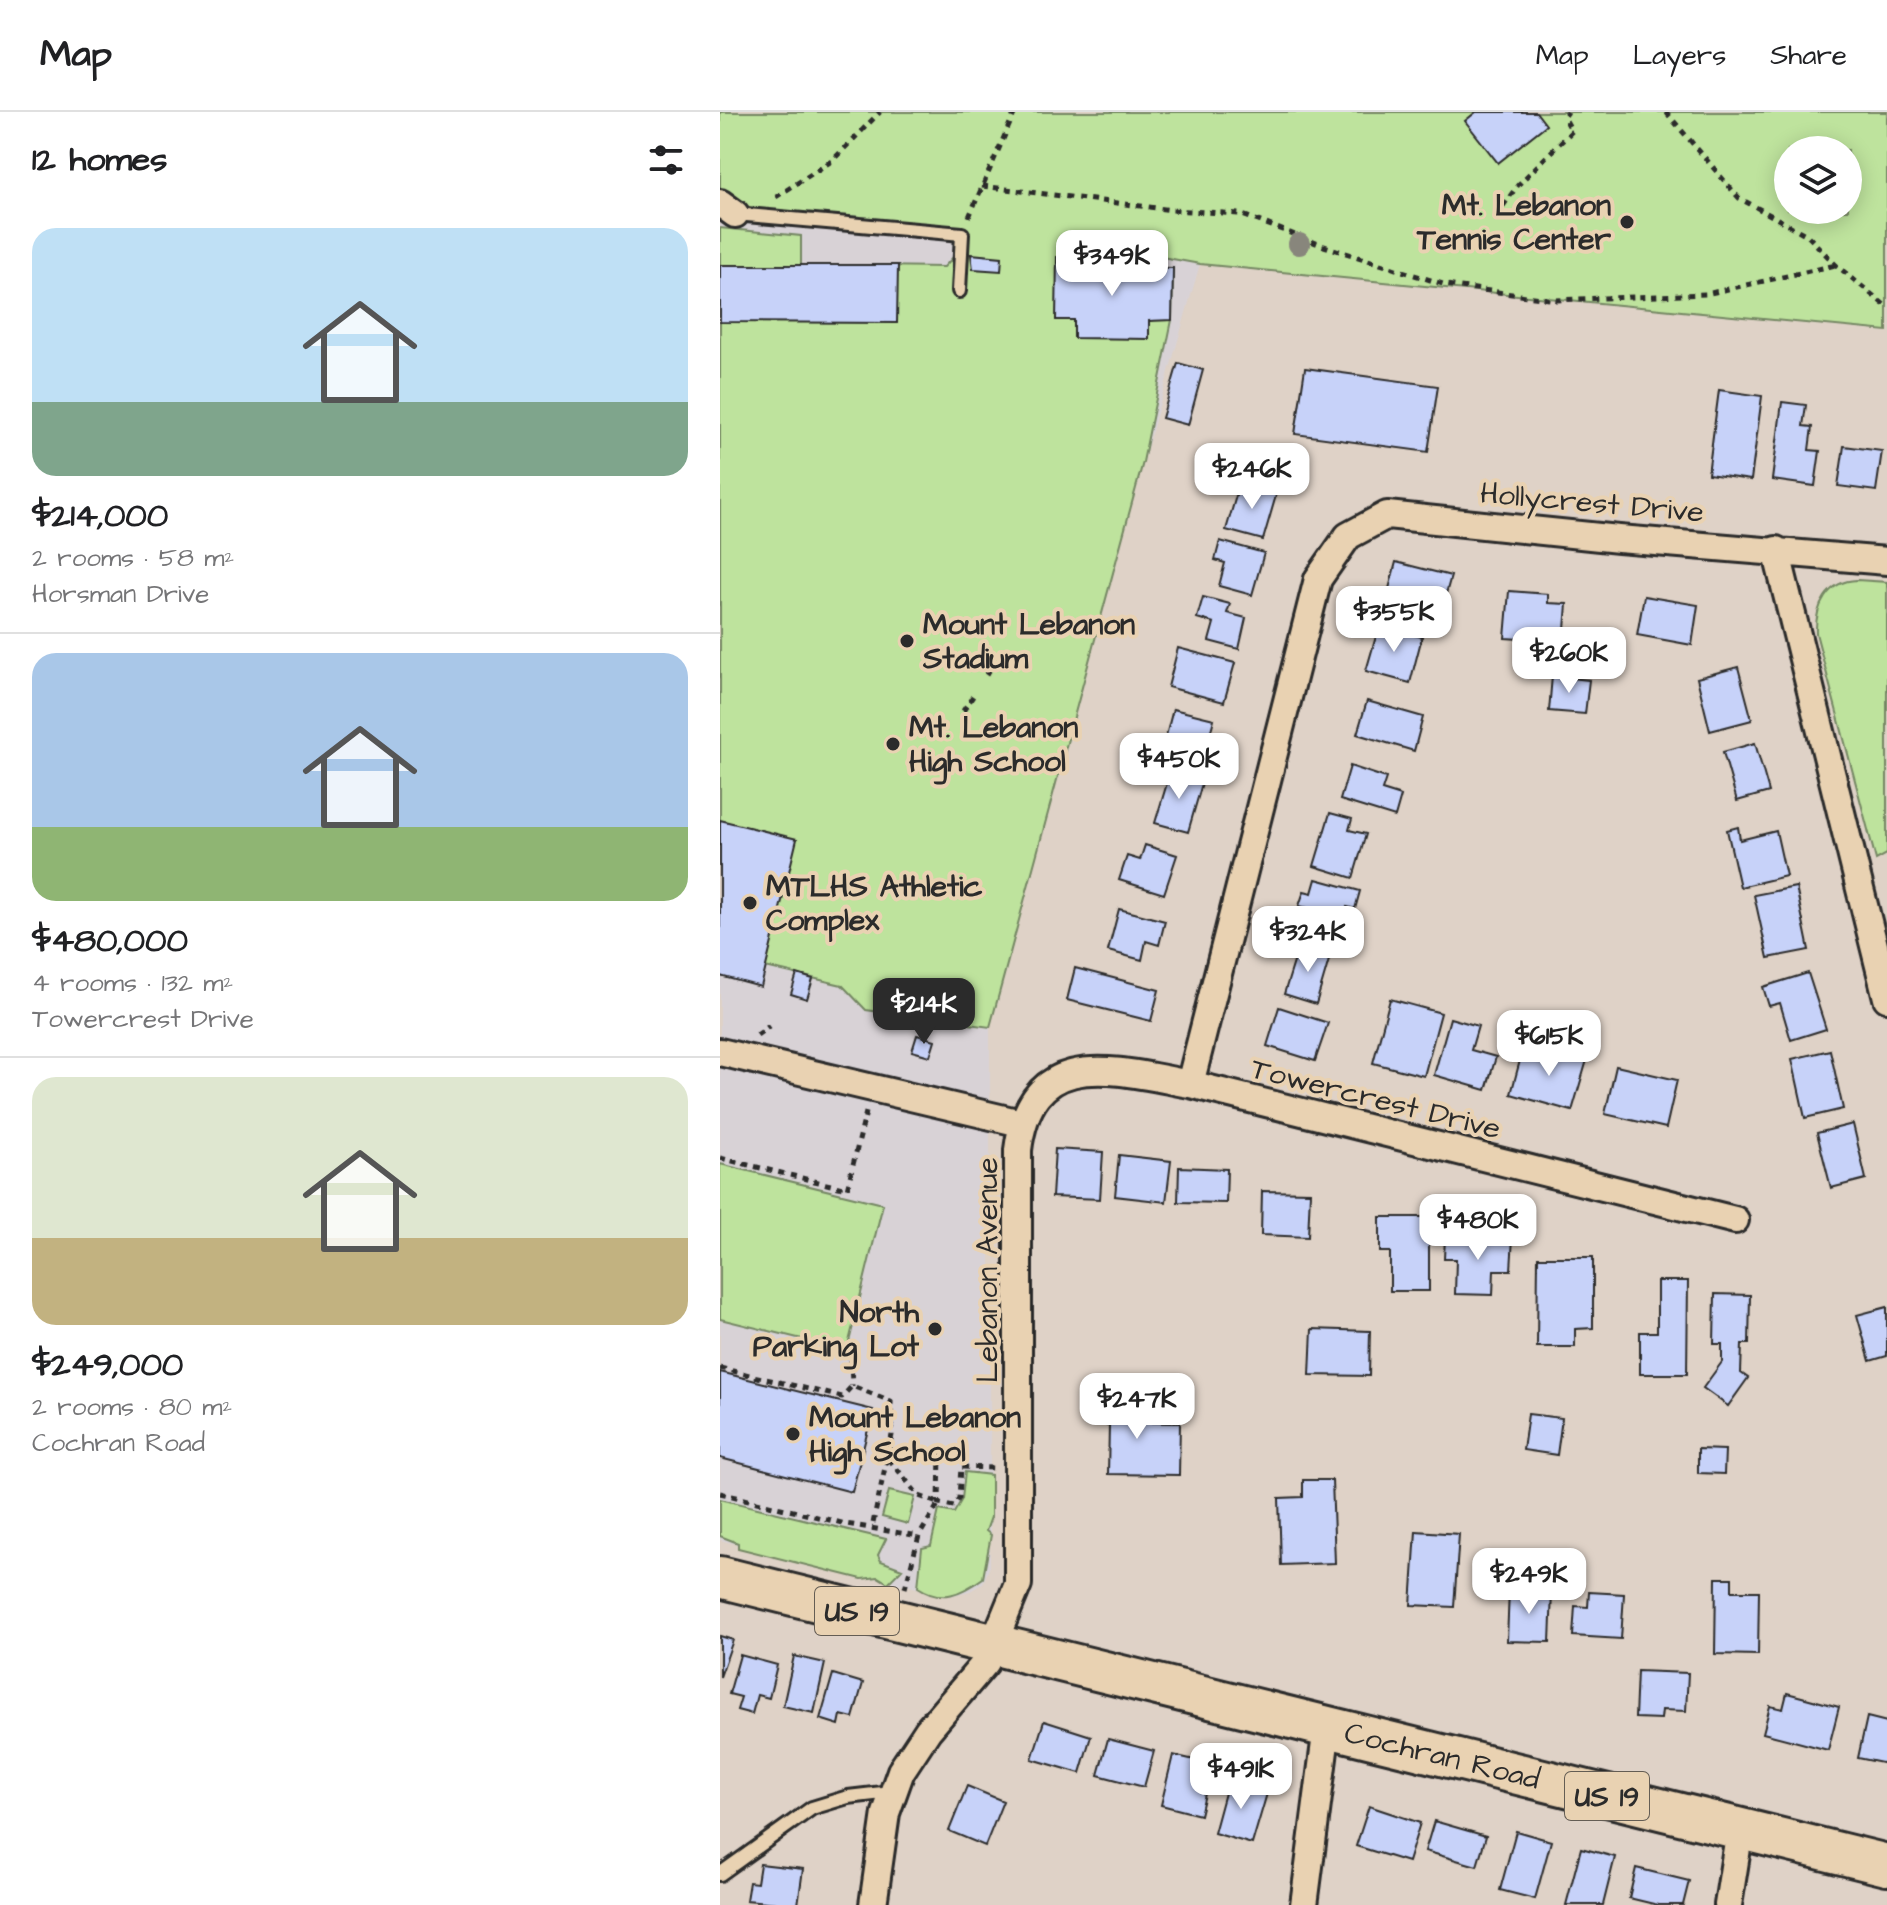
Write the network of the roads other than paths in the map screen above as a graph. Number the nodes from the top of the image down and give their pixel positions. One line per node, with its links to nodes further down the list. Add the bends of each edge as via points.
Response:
1 (727, 208): 2 (lane, via 962,234)
2 (959, 291)
3 (1776, 550): 4 (street, Hollycrest Drive); 5 (street); 7 (street, Hollycrest Drive, via 1387,515 1348,536 1318,579)
4 (1887, 561)
5 (1887, 998)
6 (720, 1052): 8 (street)
7 (1190, 1084): 8 (street, Towercrest Drive, via 1105,1068 1083,1069 1045,1087); 9 (street, Towercrest Drive)
8 (1021, 1123): 11 (street, Lebanon Avenue, via 1020,1569)
9 (1735, 1220)
10 (720, 1577): 11 (main road, Cochran Road / US 19)
11 (994, 1644): 12 (main road, Cochran Road / US 19); 13 (street, Lebanon Avenue, via 978,1673 915,1748)
12 (1327, 1727): 14 (main road, Cochran Road / US 19); 18 (street)
13 (891, 1792): 16 (lane, via 812,1808); 17 (street, Lebanon Avenue)
14 (1740, 1829): 15 (main road, Cochran Road / US 19); 19 (street)
15 (1887, 1865)
16 (720, 1874)
17 (873, 1905)
18 (1304, 1905)
19 (1728, 1905)

